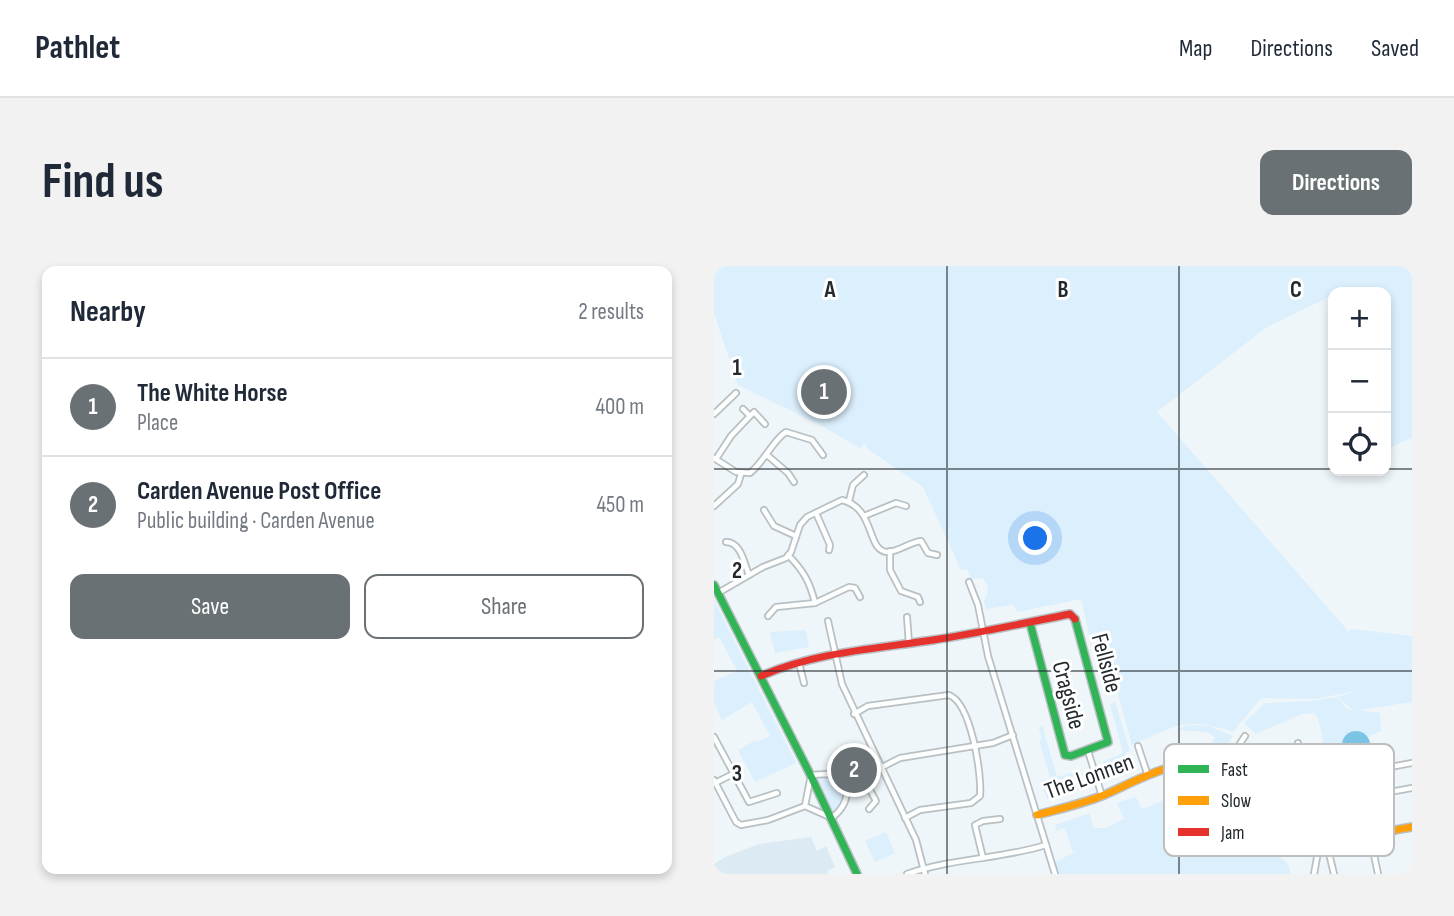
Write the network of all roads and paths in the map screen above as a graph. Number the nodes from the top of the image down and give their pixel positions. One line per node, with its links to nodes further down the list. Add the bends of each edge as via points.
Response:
1 (736, 393): 3 (street)
2 (743, 408): 4 (street)
3 (714, 414)
4 (750, 416): 5 (street, via 754,412); 8 (street)
5 (765, 424)
6 (823, 454): 7 (street, via 812,440 786,432)
7 (767, 455): 9 (street, via 750,473); 11 (street)
8 (715, 458): 9 (street)
9 (741, 474): 13 (street, via 738,484)
10 (864, 475): 12 (street, via 853,485)
11 (794, 482)
12 (849, 501): 16 (street); 17 (street)
13 (714, 506)
14 (906, 506): 17 (street, via 896,503)
15 (764, 510): 18 (street, via 774,526)
16 (816, 513): 18 (street, via 800,525); 20 (street)
17 (864, 516): 21 (street, via 874,543 880,550)
18 (796, 536): 22 (street)
19 (726, 542): 24 (street, via 736,544)
20 (831, 547)
21 (890, 551): 23 (street, via 921,541); 29 (street, via 890,570 901,591)
22 (788, 555): 24 (street); 30 (street, via 803,570)
23 (937, 555)
24 (749, 575): 27 (street)
25 (969, 582): 35 (street)
26 (714, 585): 27 (street)
27 (718, 593): 39 (street)
28 (860, 597): 30 (street, via 849,587)
29 (920, 602)
30 (815, 603): 31 (street, via 776,607)
31 (768, 616)
32 (907, 617): 36 (street)
33 (828, 621): 37 (street)
34 (1030, 623): 35 (street); 48 (street, Cragside, via 1065,755); 48 (street, Fellside, via 1070,614 1075,619 1108,742)
35 (983, 632): 36 (street); 42 (street)
36 (909, 644): 37 (street)
37 (835, 654): 38 (street); 41 (street)
38 (799, 663): 39 (street); 40 (street)
39 (761, 676): 54 (street)
40 (804, 683)
41 (854, 714): 46 (street, via 868,706 949,695 960,702); 51 (street)
42 (1013, 735): 46 (street); 65 (street)
43 (1245, 736): 45 (street)
44 (715, 739): 53 (street)
45 (1240, 744)
46 (975, 746): 51 (street, via 900,758); 67 (street, via 981,789 977,800 920,810)
47 (1138, 746): 55 (street)
48 (1087, 751): 62 (street)
49 (1412, 763): 50 (street)
50 (1394, 766)
51 (881, 768): 56 (street); 67 (street)
52 (1164, 769): 55 (street, The Lonnen)
53 (733, 774): 57 (street); 61 (street, via 749,802)
54 (811, 775): 58 (street, via 832,775); 63 (street); 66 (street)
55 (1148, 776): 62 (street, The Lonnen)
56 (863, 777): 58 (street); 64 (street, via 876,801)
57 (715, 781): 63 (street, via 741,825)
58 (845, 786): 66 (street, via 846,803)
59 (1412, 788): 60 (street)
60 (1394, 791)
61 (777, 793)
62 (1102, 796): 65 (street, The Lonnen)
63 (805, 806): 66 (street)
64 (869, 809)
65 (1037, 815): 71 (street)
66 (832, 818): 77 (street)
67 (905, 818): 76 (street)
68 (1000, 819): 75 (street, via 975,825)
69 (1411, 827): 70 (street)
70 (1412, 837)
71 (1046, 845): 75 (street); 79 (street)
72 (1319, 856): 80 (street)
73 (1328, 856): 81 (street)
74 (1374, 856): 82 (street)
75 (984, 858): 76 (street)
76 (924, 871): 78 (street)
77 (857, 874)
78 (908, 874)
79 (1055, 874)
80 (1314, 874)
81 (1334, 874)
82 (1378, 874)

